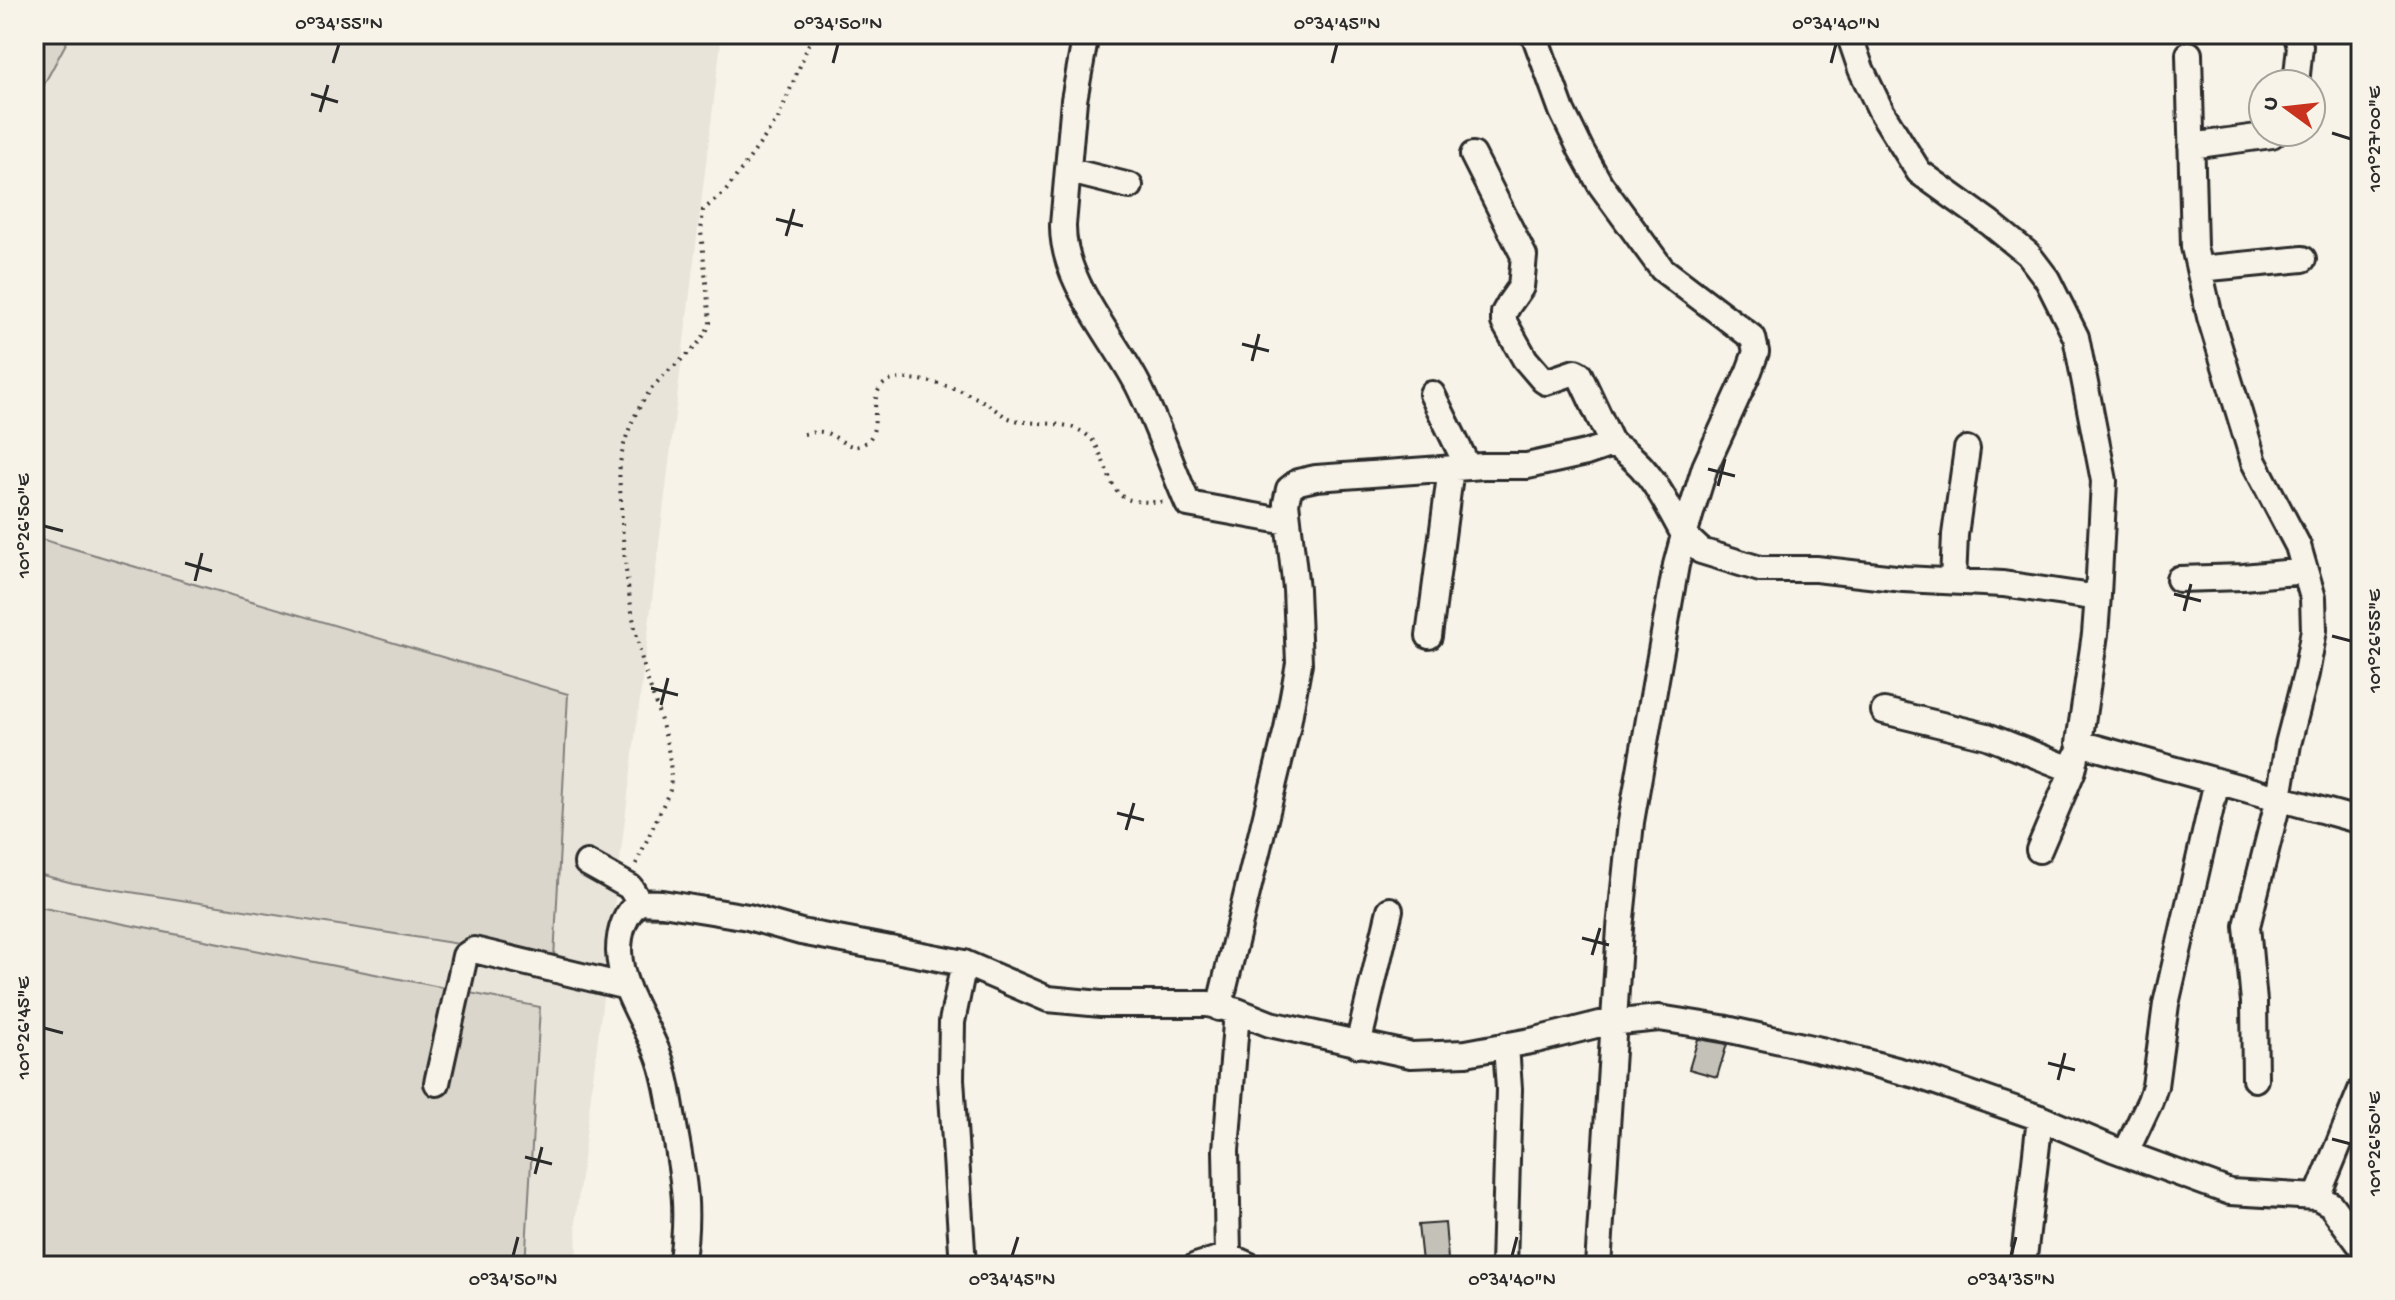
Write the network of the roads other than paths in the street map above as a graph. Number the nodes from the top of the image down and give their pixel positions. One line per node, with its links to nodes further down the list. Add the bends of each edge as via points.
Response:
1 (1086, 34): 10 (street, via 1075,92)
2 (1534, 34): 19 (street, via 1562,111 1600,184 1662,269 1753,338 1753,361 1705,467)
3 (1849, 34): 23 (street, via 1881,111 1919,172 2028,254 2076,337 2104,481)
4 (2296, 34): 6 (street)
5 (2189, 54): 8 (street)
6 (2298, 68)
7 (2247, 139): 8 (street)
8 (2191, 146): 13 (street)
9 (1473, 155): 15 (street, via 1524,256 1521,287 1504,322 1543,380 1579,374)
10 (1070, 171): 11 (street); 18 (street, via 1065,254 1137,384 1188,504)
11 (1130, 186)
12 (2303, 259): 13 (street)
13 (2199, 269): 20 (street, via 2254,462 2298,546)
14 (1432, 394): 17 (street)
15 (1612, 444): 17 (street, via 1527,466); 19 (street, via 1629,453 1658,487)
16 (1967, 449): 22 (street)
17 (1460, 468): 18 (street, via 1298,482 1289,489); 24 (street)
18 (1288, 522): 37 (street, via 1299,663)
19 (1684, 535): 22 (street, via 1701,551 1760,569); 38 (street, via 1631,822)
20 (2305, 571): 21 (street); 29 (street, via 2314,630)
21 (2179, 579)
22 (1953, 581): 23 (street)
23 (2098, 595): 26 (street)
24 (1429, 636)
25 (1884, 711): 27 (street, via 1987,736)
26 (2079, 743): 27 (street); 28 (street)
27 (2073, 770): 31 (street)
28 (2217, 781): 29 (street); 45 (street, via 2166,1004 2155,1086)
29 (2279, 798): 30 (street); 41 (street, via 2247,926)
30 (2361, 821)
31 (2039, 850)
32 (587, 863): 33 (street)
33 (635, 895): 35 (street); 36 (street, via 620,938)
34 (1390, 910): 39 (street)
35 (964, 963): 37 (street, via 1048,999); 50 (street, via 952,1022 951,1065)
36 (627, 987): 42 (street, via 474,950 465,956); 49 (street, via 667,1085 686,1195)
37 (1228, 1009): 39 (street); 48 (street, via 1226,1150)
38 (1615, 1022): 40 (street); 44 (street, via 1659,1018 1825,1051); 53 (street)
39 (1358, 1045): 40 (street, via 1411,1055)
40 (1506, 1045): 52 (street)
41 (2255, 1079)
42 (437, 1083)
43 (2361, 1090): 46 (street)
44 (2040, 1118): 45 (street); 54 (street)
45 (2126, 1152): 46 (street, via 2230,1192)
46 (2317, 1197): 47 (street, via 2330,1204)
47 (2361, 1246)
48 (1239, 1261): 51 (street)
49 (681, 1266)
50 (963, 1266)
51 (1196, 1266)
52 (1504, 1266)
53 (1598, 1266)
54 (2023, 1266)

